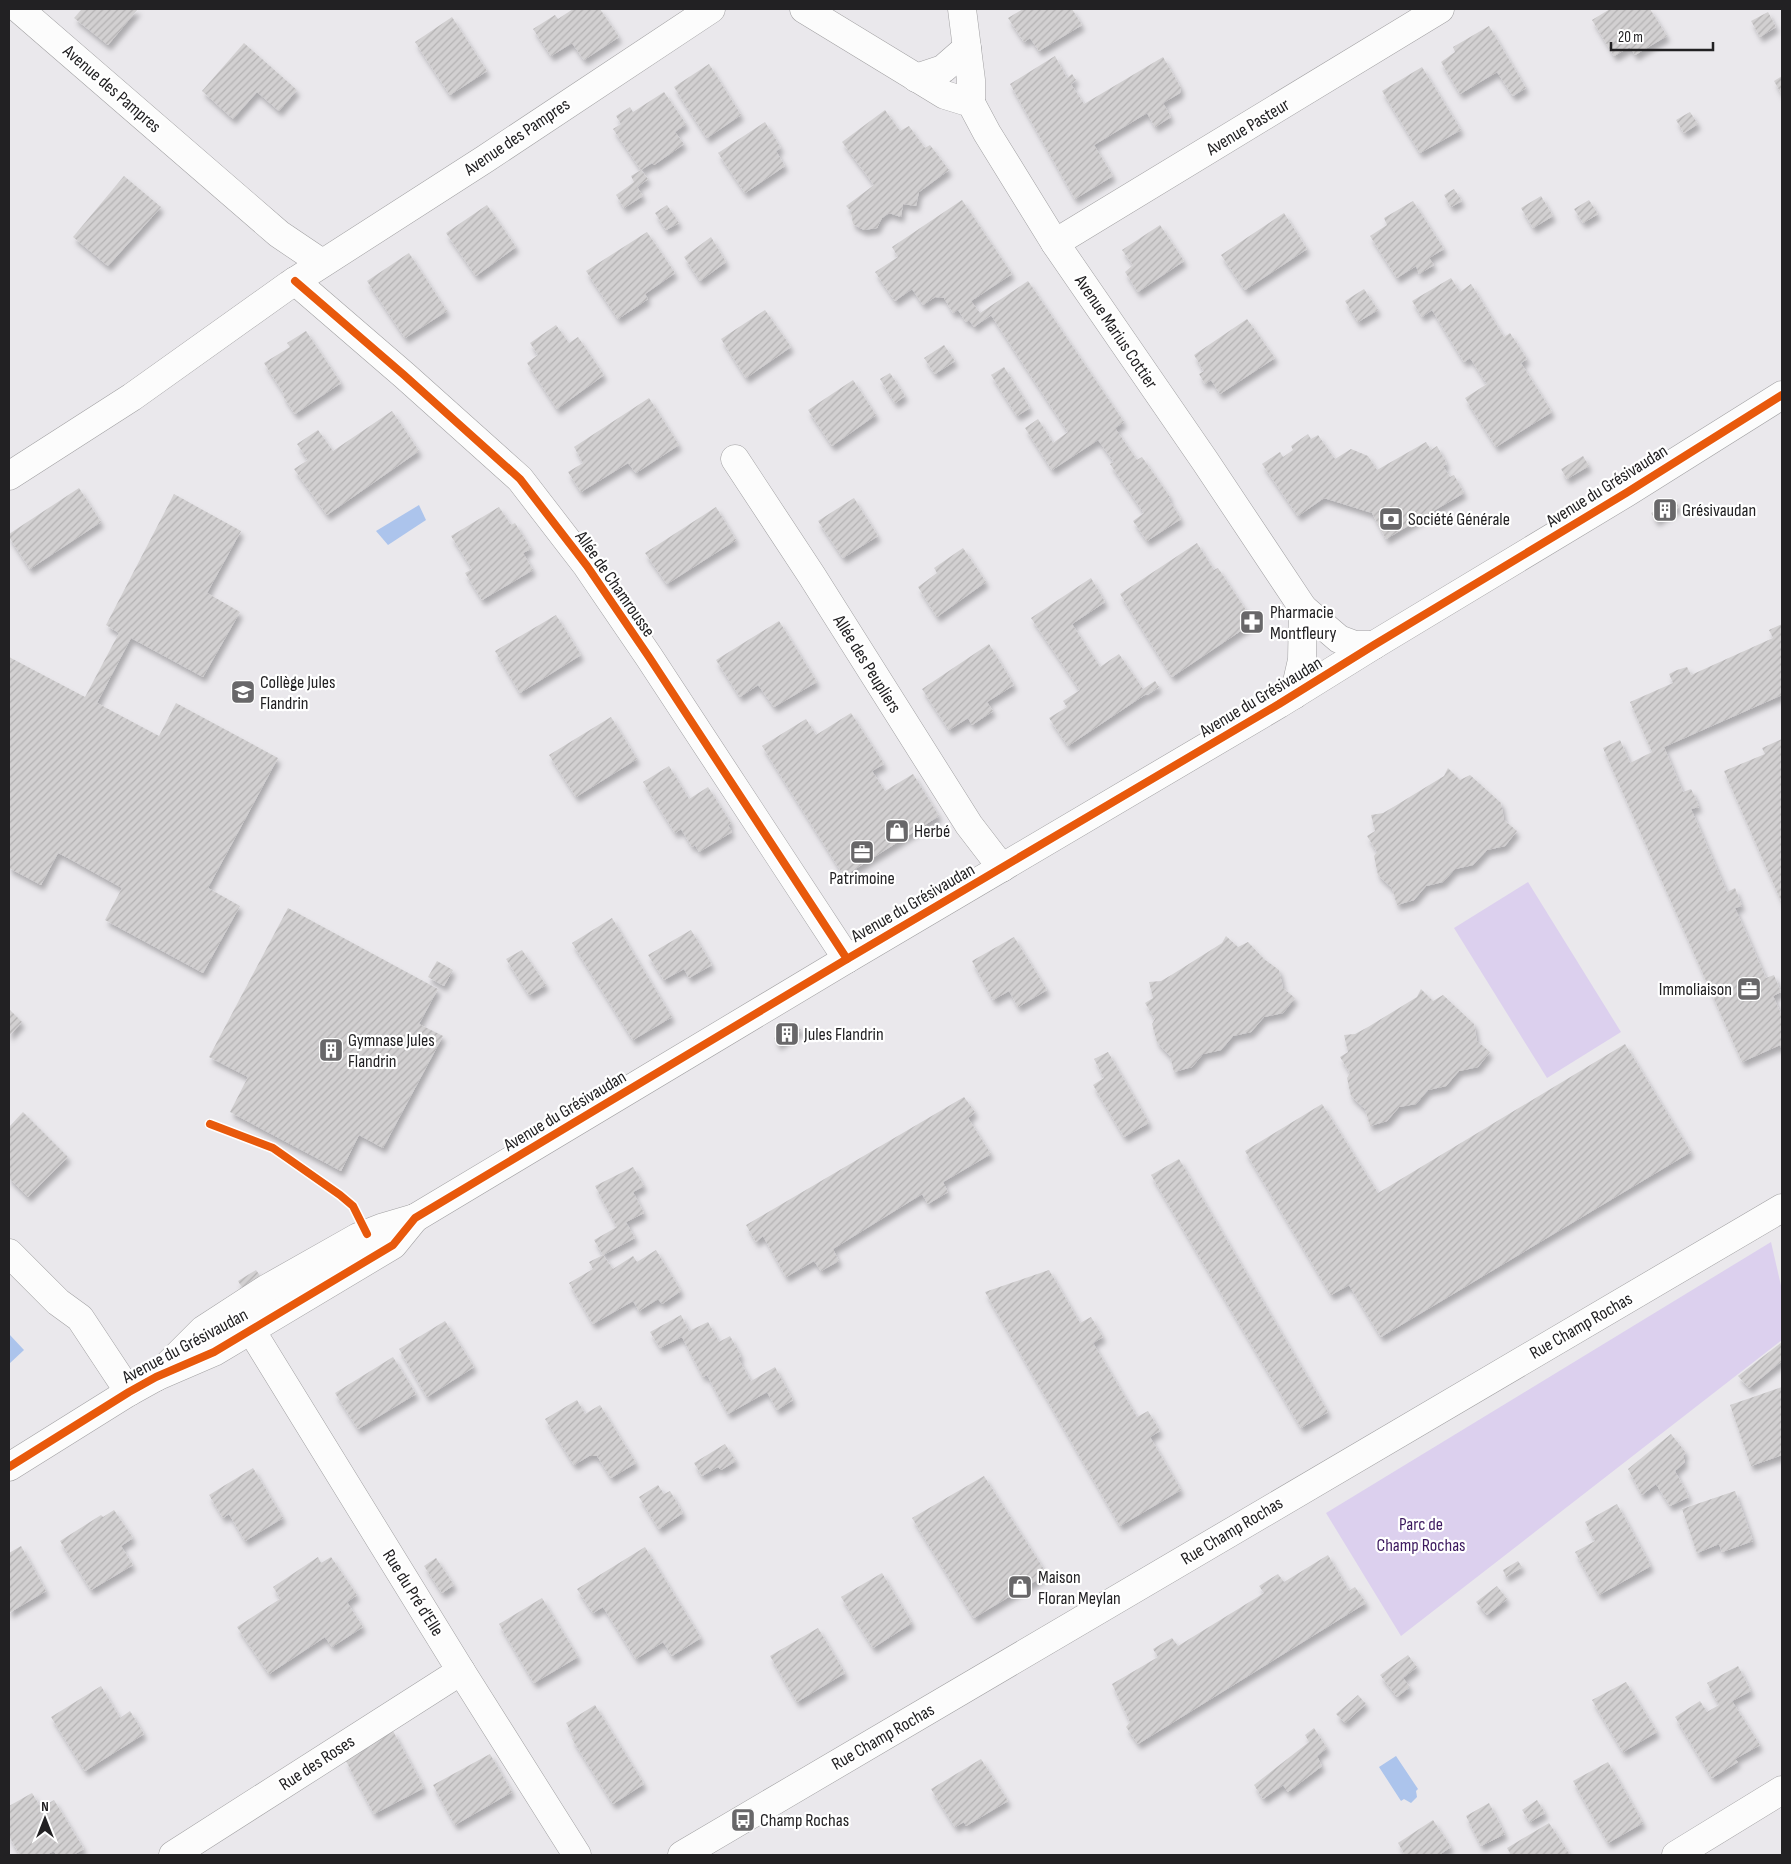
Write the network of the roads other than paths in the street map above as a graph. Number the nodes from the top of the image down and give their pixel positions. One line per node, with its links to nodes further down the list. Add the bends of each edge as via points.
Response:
1 (19, 9): 10 (street, Avenue des Pampres, via 279,234)
2 (711, 9): 10 (street, Avenue des Pampres)
3 (804, 9): 7 (street)
4 (962, 9): 6 (street)
5 (1440, 9): 9 (street, Avenue Pasteur)
6 (967, 48): 7 (street, via 943,69); 8 (street)
7 (916, 78): 8 (street, via 945,95)
8 (971, 103): 9 (street, Avenue Marius Cottier)
9 (1055, 243): 15 (street, Avenue Marius Cottier)
10 (322, 263): 11 (street, Avenue des Pampres)
11 (295, 281): 14 (street, Avenue des Pampres, via 132,397); 19 (street, Allée de Chamrousse, via 520,479 587,566 632,632)
12 (1782, 395): 16 (street, Avenue du Grésivaudan)
13 (735, 459): 18 (street, Allée des Peupliers, via 969,825)
14 (9, 476)
15 (1303, 608): 16 (street, Avenue Marius Cottier, via 1339,639 1355,645); 17 (street, via 1302,660)
16 (1374, 645): 17 (street, Avenue du Grésivaudan)
17 (1294, 695): 18 (street, Avenue du Grésivaudan)
18 (1002, 868): 19 (street, Avenue du Grésivaudan)
19 (847, 960): 21 (street, Avenue du Grésivaudan)
20 (1782, 1208): 31 (street, Rue Champ Rochas)
21 (415, 1218): 23 (street, Avenue du Grésivaudan, via 393,1245); 24 (street, Avenue du Grésivaudan, via 358,1237 266,1289 204,1330)
22 (9, 1253): 25 (street, via 58,1302 80,1318)
23 (251, 1330): 24 (street, Avenue du Grésivaudan, via 214,1352); 27 (street, Rue du Pré d'Elle)
24 (156, 1377): 25 (street, Avenue du Grésivaudan)
25 (129, 1392): 26 (street, Avenue du Grésivaudan)
26 (9, 1467)
27 (461, 1671): 29 (street, Rue des Roses); 30 (street, Rue du Pré d'Elle)
28 (1782, 1790): 32 (street)
29 (173, 1855)
30 (577, 1855)
31 (682, 1855)
32 (1676, 1855)

